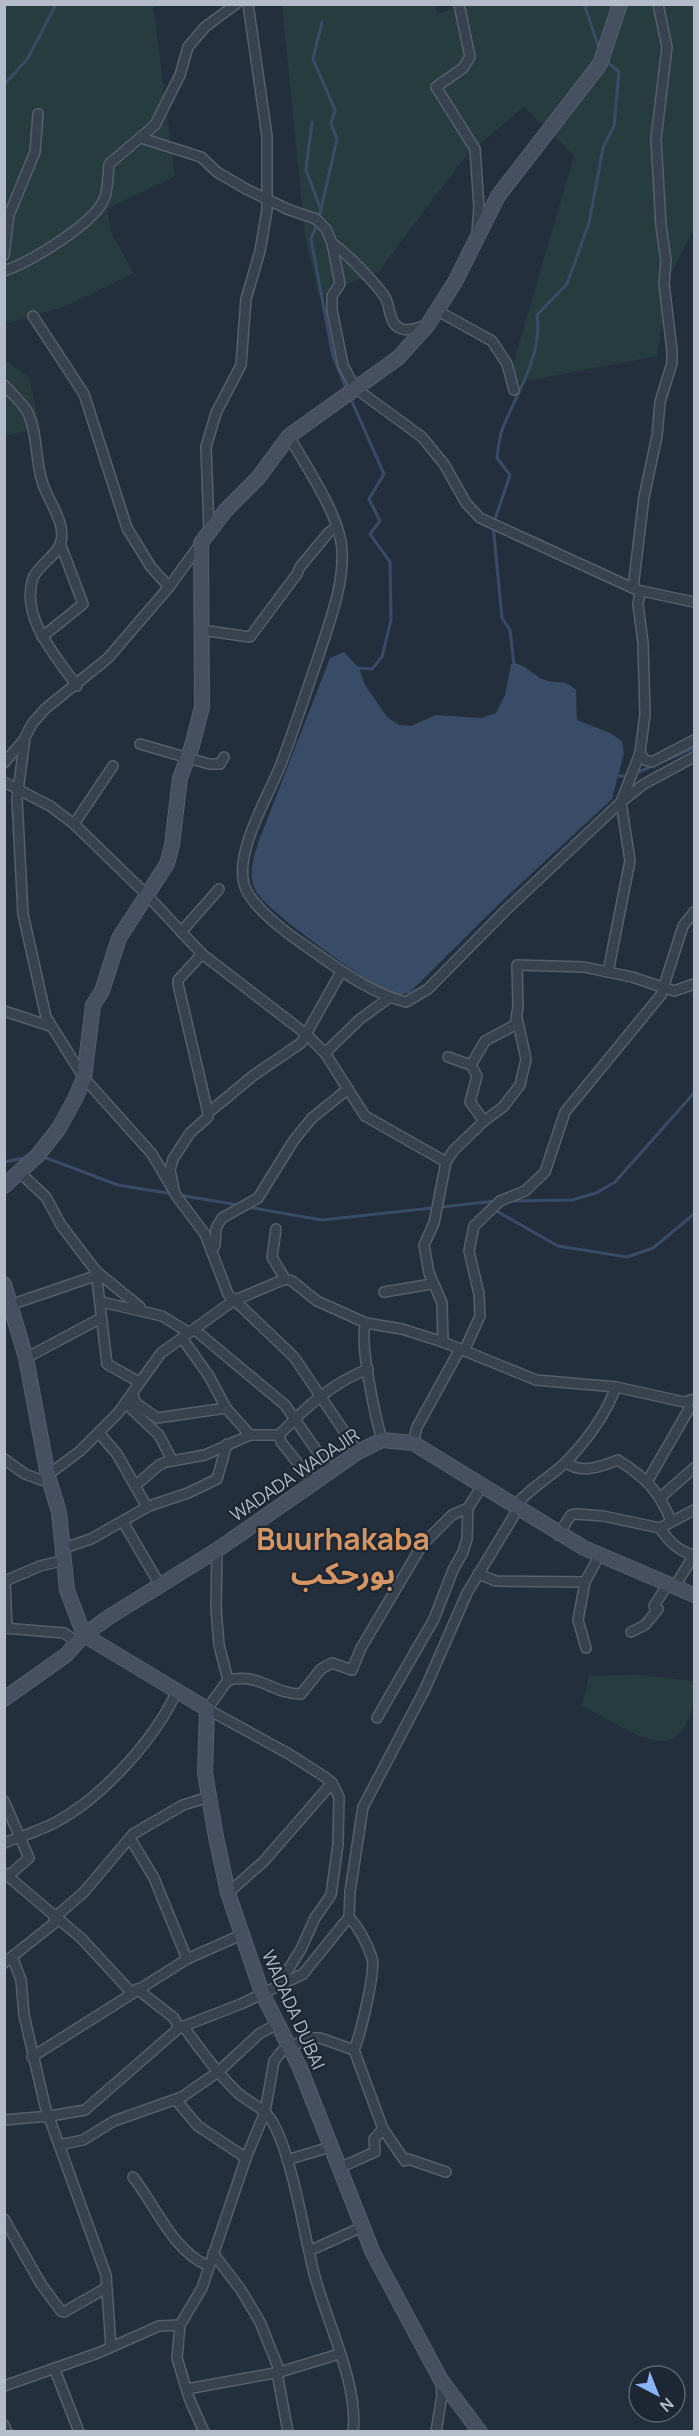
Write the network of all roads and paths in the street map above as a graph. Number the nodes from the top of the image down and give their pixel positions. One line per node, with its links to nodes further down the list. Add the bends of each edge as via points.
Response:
1 (236, 4): 7 (street, via 205,27 188,47 168,103 155,125)
2 (248, 4): 8 (street, via 263,95)
3 (459, 4): 9 (street, via 470,57 463,68 436,87 475,149 479,207)
4 (620, 4): 9 (street, via 595,73 498,196)
5 (658, 4): 25 (street, via 667,47 656,139 672,363 660,402 644,497)
6 (38, 114): 11 (street, via 35,152 9,215)
7 (141, 138): 8 (street, via 201,157 217,172); 12 (street, via 109,164 105,197 96,210 40,255)
8 (268, 198): 10 (street, via 316,219); 21 (street, via 260,251 246,299 241,365 216,413 206,447)
9 (476, 236): 13 (street)
10 (332, 243): 15 (street, via 380,290 393,322 400,329); 17 (street, via 340,285 332,296 332,309 343,365)
11 (4, 255)
12 (4, 271)
13 (438, 311): 15 (street); 18 (street, via 492,341 507,364)
14 (33, 316): 24 (street, via 84,394 126,528)
15 (427, 326): 17 (street, via 398,358)
16 (4, 385): 22 (street, via 26,410 33,425 41,480 61,531)
17 (355, 388): 19 (street); 25 (street, via 422,437 480,518)
18 (514, 390)
19 (289, 436): 20 (street); 21 (street, via 258,478)
20 (337, 527): 27 (street, via 300,567 250,637); 48 (street, via 342,569 332,612 281,765 251,837 242,875 251,899)
21 (208, 530): 23 (street)
22 (60, 543): 28 (street, via 33,577 35,620); 28 (street, via 83,604)
23 (201, 543): 24 (street); 27 (street)
24 (169, 587): 29 (street, via 108,658)
25 (636, 590): 26 (street); 33 (street, via 643,642 645,714)
26 (694, 603)
27 (201, 630): 34 (street, via 202,707)
28 (42, 637): 29 (street)
29 (77, 686): 30 (street, via 45,709)
30 (25, 737): 37 (street); 40 (street)
31 (694, 740): 33 (street, via 652,762)
32 (140, 744): 34 (street)
33 (640, 753): 41 (street)
34 (188, 757): 35 (street, via 220,764); 44 (street, via 180,778 170,855)
35 (224, 757)
36 (694, 757): 41 (street, via 644,783)
37 (4, 763)
38 (113, 766): 42 (street)
39 (4, 782): 40 (street)
40 (18, 788): 42 (street); 55 (street, via 16,817 23,914)
41 (621, 802): 49 (street, via 630,861); 52 (street, via 428,989 406,1002)
42 (75, 824): 44 (street)
43 (219, 889): 46 (street)
44 (147, 895): 46 (street); 60 (street, via 118,938 102,991 93,1005)
45 (694, 912): 51 (street, via 679,937)
46 (181, 932): 47 (street)
47 (202, 954): 56 (street); 62 (street, via 178,980)
48 (341, 972): 52 (street); 56 (street)
49 (608, 972): 51 (street); 54 (street, via 584,967 517,965)
50 (694, 984): 51 (street, via 674,992)
51 (664, 988): 83 (street, via 565,1112 540,1180 500,1201 474,1226 469,1251 480,1316)
52 (389, 998): 57 (street)
53 (4, 1011): 55 (street)
54 (517, 1018): 59 (street, via 510,1028 485,1041); 63 (street, via 526,1059 520,1085 503,1107)
55 (50, 1026): 60 (street)
56 (306, 1034): 57 (street); 62 (street, via 301,1043)
57 (325, 1053): 61 (street)
58 (448, 1057): 59 (street)
59 (471, 1065): 63 (street, via 477,1076 470,1102)
60 (84, 1078): 65 (street, via 59,1128); 67 (street, via 152,1154)
61 (348, 1089): 64 (street, via 365,1116); 69 (street, via 306,1124 258,1198 222,1218)
62 (208, 1113): 67 (street, via 173,1159)
63 (484, 1121): 64 (street)
64 (446, 1162): 73 (street, via 434,1223 424,1245)
65 (19, 1172): 66 (street); 70 (street, via 46,1197)
66 (4, 1186)
67 (172, 1188): 69 (street, via 205,1234)
68 (276, 1229): 71 (street, via 272,1257)
69 (212, 1251): 75 (street)
70 (96, 1273): 76 (street); 77 (street); 78 (street)
71 (285, 1279): 75 (street); 80 (street, via 317,1301)
72 (4, 1284): 77 (street)
73 (432, 1284): 74 (street); 82 (street, via 442,1303)
74 (384, 1292)
75 (233, 1301): 81 (street); 89 (street, via 265,1326 294,1357)
76 (102, 1302): 78 (street); 79 (street)
77 (8, 1305): 84 (street)
78 (144, 1311): 81 (street, via 173,1322)
79 (101, 1318): 84 (street); 86 (street, via 107,1364)
80 (366, 1323): 82 (street); 85 (street, via 363,1329)
81 (188, 1333): 86 (street, via 161,1353); 92 (street); 94 (street, via 269,1391)
82 (443, 1342): 83 (street)
83 (462, 1350): 87 (street, via 536,1380); 99 (street, via 417,1427)
84 (26, 1358): 107 (street)
85 (368, 1369): 89 (street, via 343,1380); 98 (street)
86 (139, 1382): 88 (street)
87 (616, 1387): 93 (street); 103 (street, via 597,1423)
88 (133, 1394): 91 (street); 92 (street, via 135,1402 157,1418)
89 (320, 1397): 94 (street); 101 (street)
90 (694, 1399): 93 (street)
91 (126, 1404): 95 (street); 102 (street, via 159,1435)
92 (226, 1408): 96 (street)
93 (689, 1408): 109 (street)
94 (295, 1417): 97 (street); 106 (street)
95 (99, 1433): 107 (street); 110 (street, via 117,1454)
96 (250, 1435): 97 (street); 100 (street)
97 (279, 1435): 108 (street)
98 (382, 1440): 99 (street, WADADA WADAJIR); 101 (street, WADADA WADAJIR)
99 (413, 1443): 111 (street, WADADA WADAJIR)
100 (226, 1444): 102 (street, via 205,1455); 113 (street, via 217,1479)
101 (358, 1452): 106 (street, WADADA WADAJIR)
102 (172, 1460): 110 (street, via 159,1464)
103 (566, 1462): 109 (street, via 572,1467 594,1468 618,1460); 115 (street, via 524,1495)
104 (6, 1463): 107 (street, via 41,1480)
105 (694, 1468): 112 (street)
106 (330, 1470): 108 (street, WADADA WADAJIR)
107 (48, 1476): 122 (street, via 59,1512)
108 (313, 1482): 121 (street, WADADA WADAJIR)
109 (647, 1482): 112 (street)
110 (135, 1486): 113 (street)
111 (482, 1486): 114 (street); 115 (street, WADADA WADAJIR)
112 (661, 1497): 117 (street)
113 (147, 1507): 118 (street)
114 (468, 1508): 133 (street, via 463,1552); 136 (street, via 452,1515 422,1545 360,1647 352,1670 332,1663 321,1669 302,1694 280,1690 260,1680)
115 (516, 1508): 120 (street, WADADA WADAJIR); 125 (street)
116 (694, 1510): 117 (street)
117 (671, 1521): 119 (street)
118 (123, 1522): 122 (street); 127 (street)
119 (660, 1528): 120 (street, via 576,1514 571,1515); 123 (street, via 684,1554)
120 (558, 1535): 124 (street, WADADA WADAJIR)
121 (217, 1550): 127 (street, WADADA WADAJIR); 136 (street, via 219,1645)
122 (64, 1554): 130 (street, via 5,1581); 132 (street, via 71,1606)
123 (693, 1555): 128 (street)
124 (599, 1556): 126 (street); 128 (street, WADADA WADAJIR)
125 (478, 1574): 126 (street, via 496,1581); 134 (street)
126 (585, 1581): 135 (street, via 578,1620)
127 (160, 1585): 132 (street, WADADA WADAJIR)
128 (672, 1585): 129 (street, WADADA WADAJIR); 131 (street, via 654,1606 658,1609 645,1625)
129 (694, 1595)
130 (6, 1628): 132 (street, via 64,1633)
131 (632, 1632)
132 (81, 1639): 137 (street); 138 (street, WADADA WADAJIR, via 66,1655)
133 (423, 1639): 134 (street); 140 (street)
134 (441, 1648): 149 (street, via 425,1689 363,1808)
135 (586, 1648)
136 (228, 1680): 139 (street)
137 (177, 1691): 139 (street); 144 (street, via 132,1761 56,1823)
138 (4, 1699)
139 (207, 1709): 141 (street, via 289,1754); 142 (street, WADADA DUBAI, via 205,1773)
140 (377, 1718)
141 (332, 1783): 148 (street, via 264,1861); 154 (street, via 339,1797 331,1895)
142 (209, 1797): 145 (street, via 183,1805); 148 (street, WADADA DUBAI)
143 (4, 1801): 144 (street)
144 (20, 1836): 146 (street); 147 (street, via 29,1858)
145 (130, 1838): 150 (street); 152 (street, via 154,1878)
146 (4, 1843)
147 (6, 1875): 150 (street)
148 (228, 1893): 151 (street, WADADA DUBAI)
149 (349, 1917): 154 (street, via 303,1974); 160 (street, via 360,1929 373,1960)
150 (56, 1919): 153 (street); 155 (street)
151 (241, 1935): 152 (street); 156 (street, WADADA DUBAI)
152 (187, 1959): 155 (street)
153 (9, 1961): 161 (street, via 21,1980)
154 (280, 1983): 156 (street)
155 (134, 1991): 158 (street); 161 (street)
156 (262, 1993): 157 (street, WADADA DUBAI); 158 (street)
157 (277, 2024): 159 (street, WADADA DUBAI); 162 (street, via 259,2034)
158 (181, 2027): 162 (street); 165 (street, via 157,2044 93,2105)
159 (291, 2047): 160 (street, via 309,2038 320,2038); 164 (street, via 274,2061); 169 (street, WADADA DUBAI)
160 (354, 2050): 167 (street)
161 (32, 2057): 165 (street)
162 (218, 2072): 163 (street); 164 (street, via 253,2107)
163 (176, 2100): 168 (street, via 133,2113 83,2140); 170 (street, via 198,2126)
164 (266, 2112): 170 (street); 171 (street)
165 (50, 2116): 166 (street); 168 (street)
166 (4, 2120)
167 (383, 2129): 172 (street, via 374,2139 375,2152); 173 (street, via 405,2161)
168 (59, 2145): 180 (street, via 101,2256)
169 (330, 2146): 171 (street); 172 (street, WADADA DUBAI)
170 (246, 2158): 178 (street)
171 (287, 2160): 177 (street)
172 (339, 2168): 176 (street, WADADA DUBAI)
173 (446, 2172)
174 (133, 2177): 179 (street, via 169,2230 195,2259)
175 (4, 2219): 180 (street, via 61,2312)
176 (362, 2227): 177 (street); 186 (street, WADADA DUBAI, via 399,2306)
177 (309, 2251): 183 (street)
178 (213, 2253): 179 (street); 185 (street, via 260,2322)
179 (208, 2266): 181 (street, via 202,2288)
180 (106, 2288): 182 (street)
181 (180, 2325): 182 (street, via 159,2326); 188 (street, via 177,2358)
182 (111, 2347): 184 (street)
183 (339, 2354): 185 (street); 194 (street, via 352,2398)
184 (55, 2370): 187 (street); 191 (street)
185 (279, 2373): 188 (street); 193 (street)
186 (441, 2380): 195 (street); 196 (street, WADADA DUBAI)
187 (4, 2386)
188 (187, 2389): 192 (street)
189 (4, 2425): 190 (street)
190 (7, 2432)
191 (79, 2432)
192 (204, 2432)
193 (288, 2432)
194 (353, 2432)
195 (436, 2432)
196 (480, 2432)

